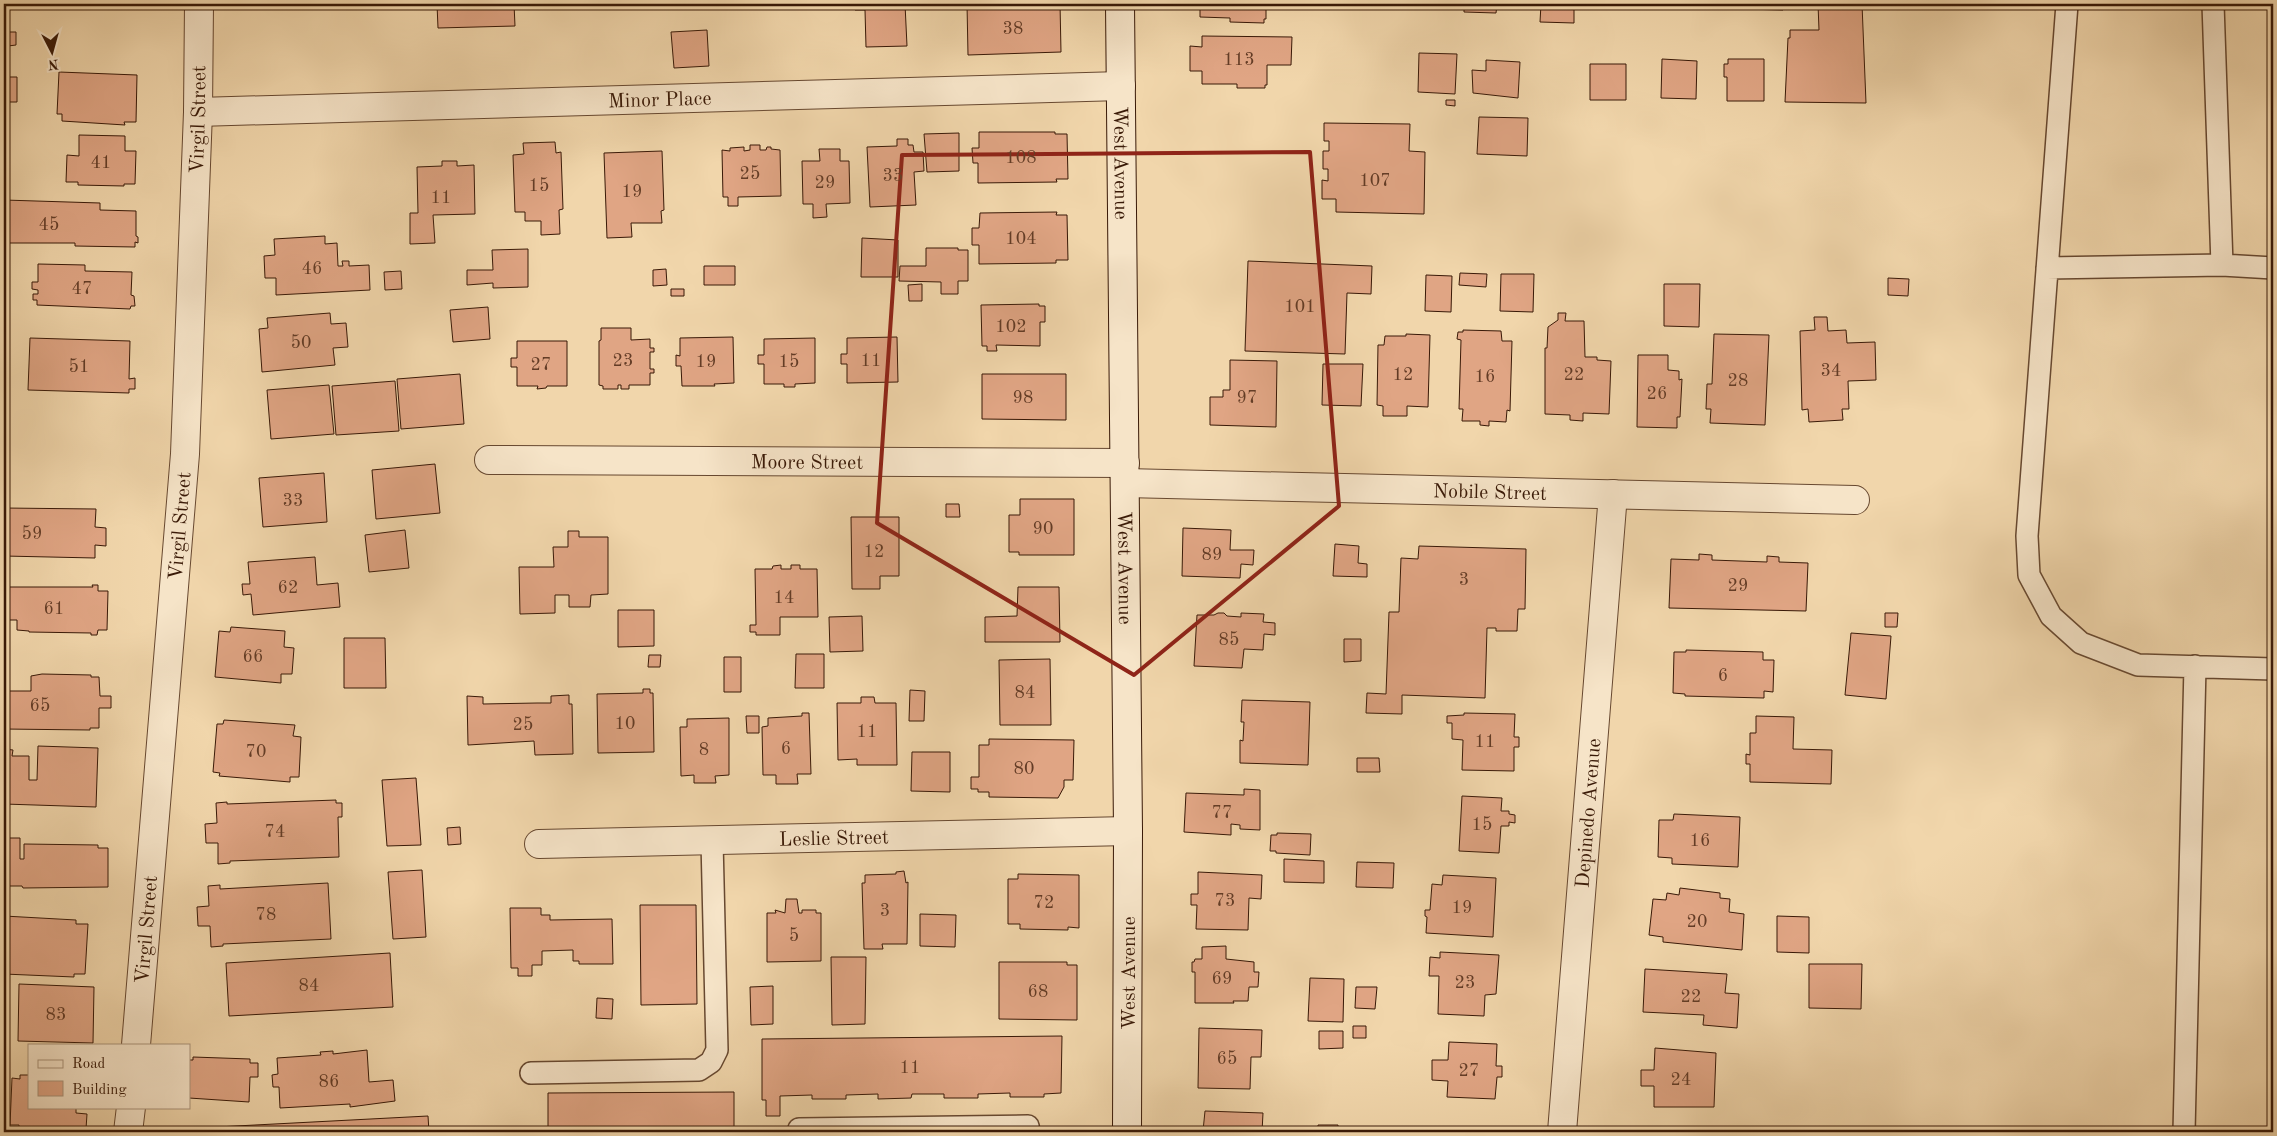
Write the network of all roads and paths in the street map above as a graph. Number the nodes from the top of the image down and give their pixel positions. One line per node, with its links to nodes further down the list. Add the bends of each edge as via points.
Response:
1 (198, 4): 6 (street, Virgil Street)
2 (1120, 4): 5 (street, West Avenue)
3 (2067, 4): 8 (lane)
4 (2213, 4): 7 (lane)
5 (1121, 86): 6 (street, Minor Place); 11 (street, West Avenue)
6 (198, 112): 19 (street, Virgil Street, via 184,454)
7 (2222, 265): 8 (lane); 9 (lane)
8 (2047, 268): 14 (lane, via 2027,536 2029,574 2051,616 2081,643 2138,665)
9 (2273, 268)
10 (489, 460): 11 (street, Moore Street)
11 (1125, 473): 12 (street, Nobile Street); 16 (street, West Avenue)
12 (1613, 494): 13 (street, Nobile Street); 26 (street, Depinedo Avenue)
13 (1856, 500)
14 (2195, 666): 15 (lane); 27 (lane)
15 (2273, 669)
16 (1128, 831): 17 (street, Leslie Street); 25 (street, West Avenue)
17 (712, 841): 18 (street, Leslie Street); 20 (lane, via 717,1050 711,1062 699,1070)
18 (539, 844)
19 (136, 1044)
20 (531, 1073)
21 (130, 1108): 22 (street)
22 (128, 1132)
23 (799, 1132): 24 (lane, via 799,1129 1028,1126)
24 (1029, 1132)
25 (1127, 1132)
26 (1562, 1132)
27 (2184, 1132)

